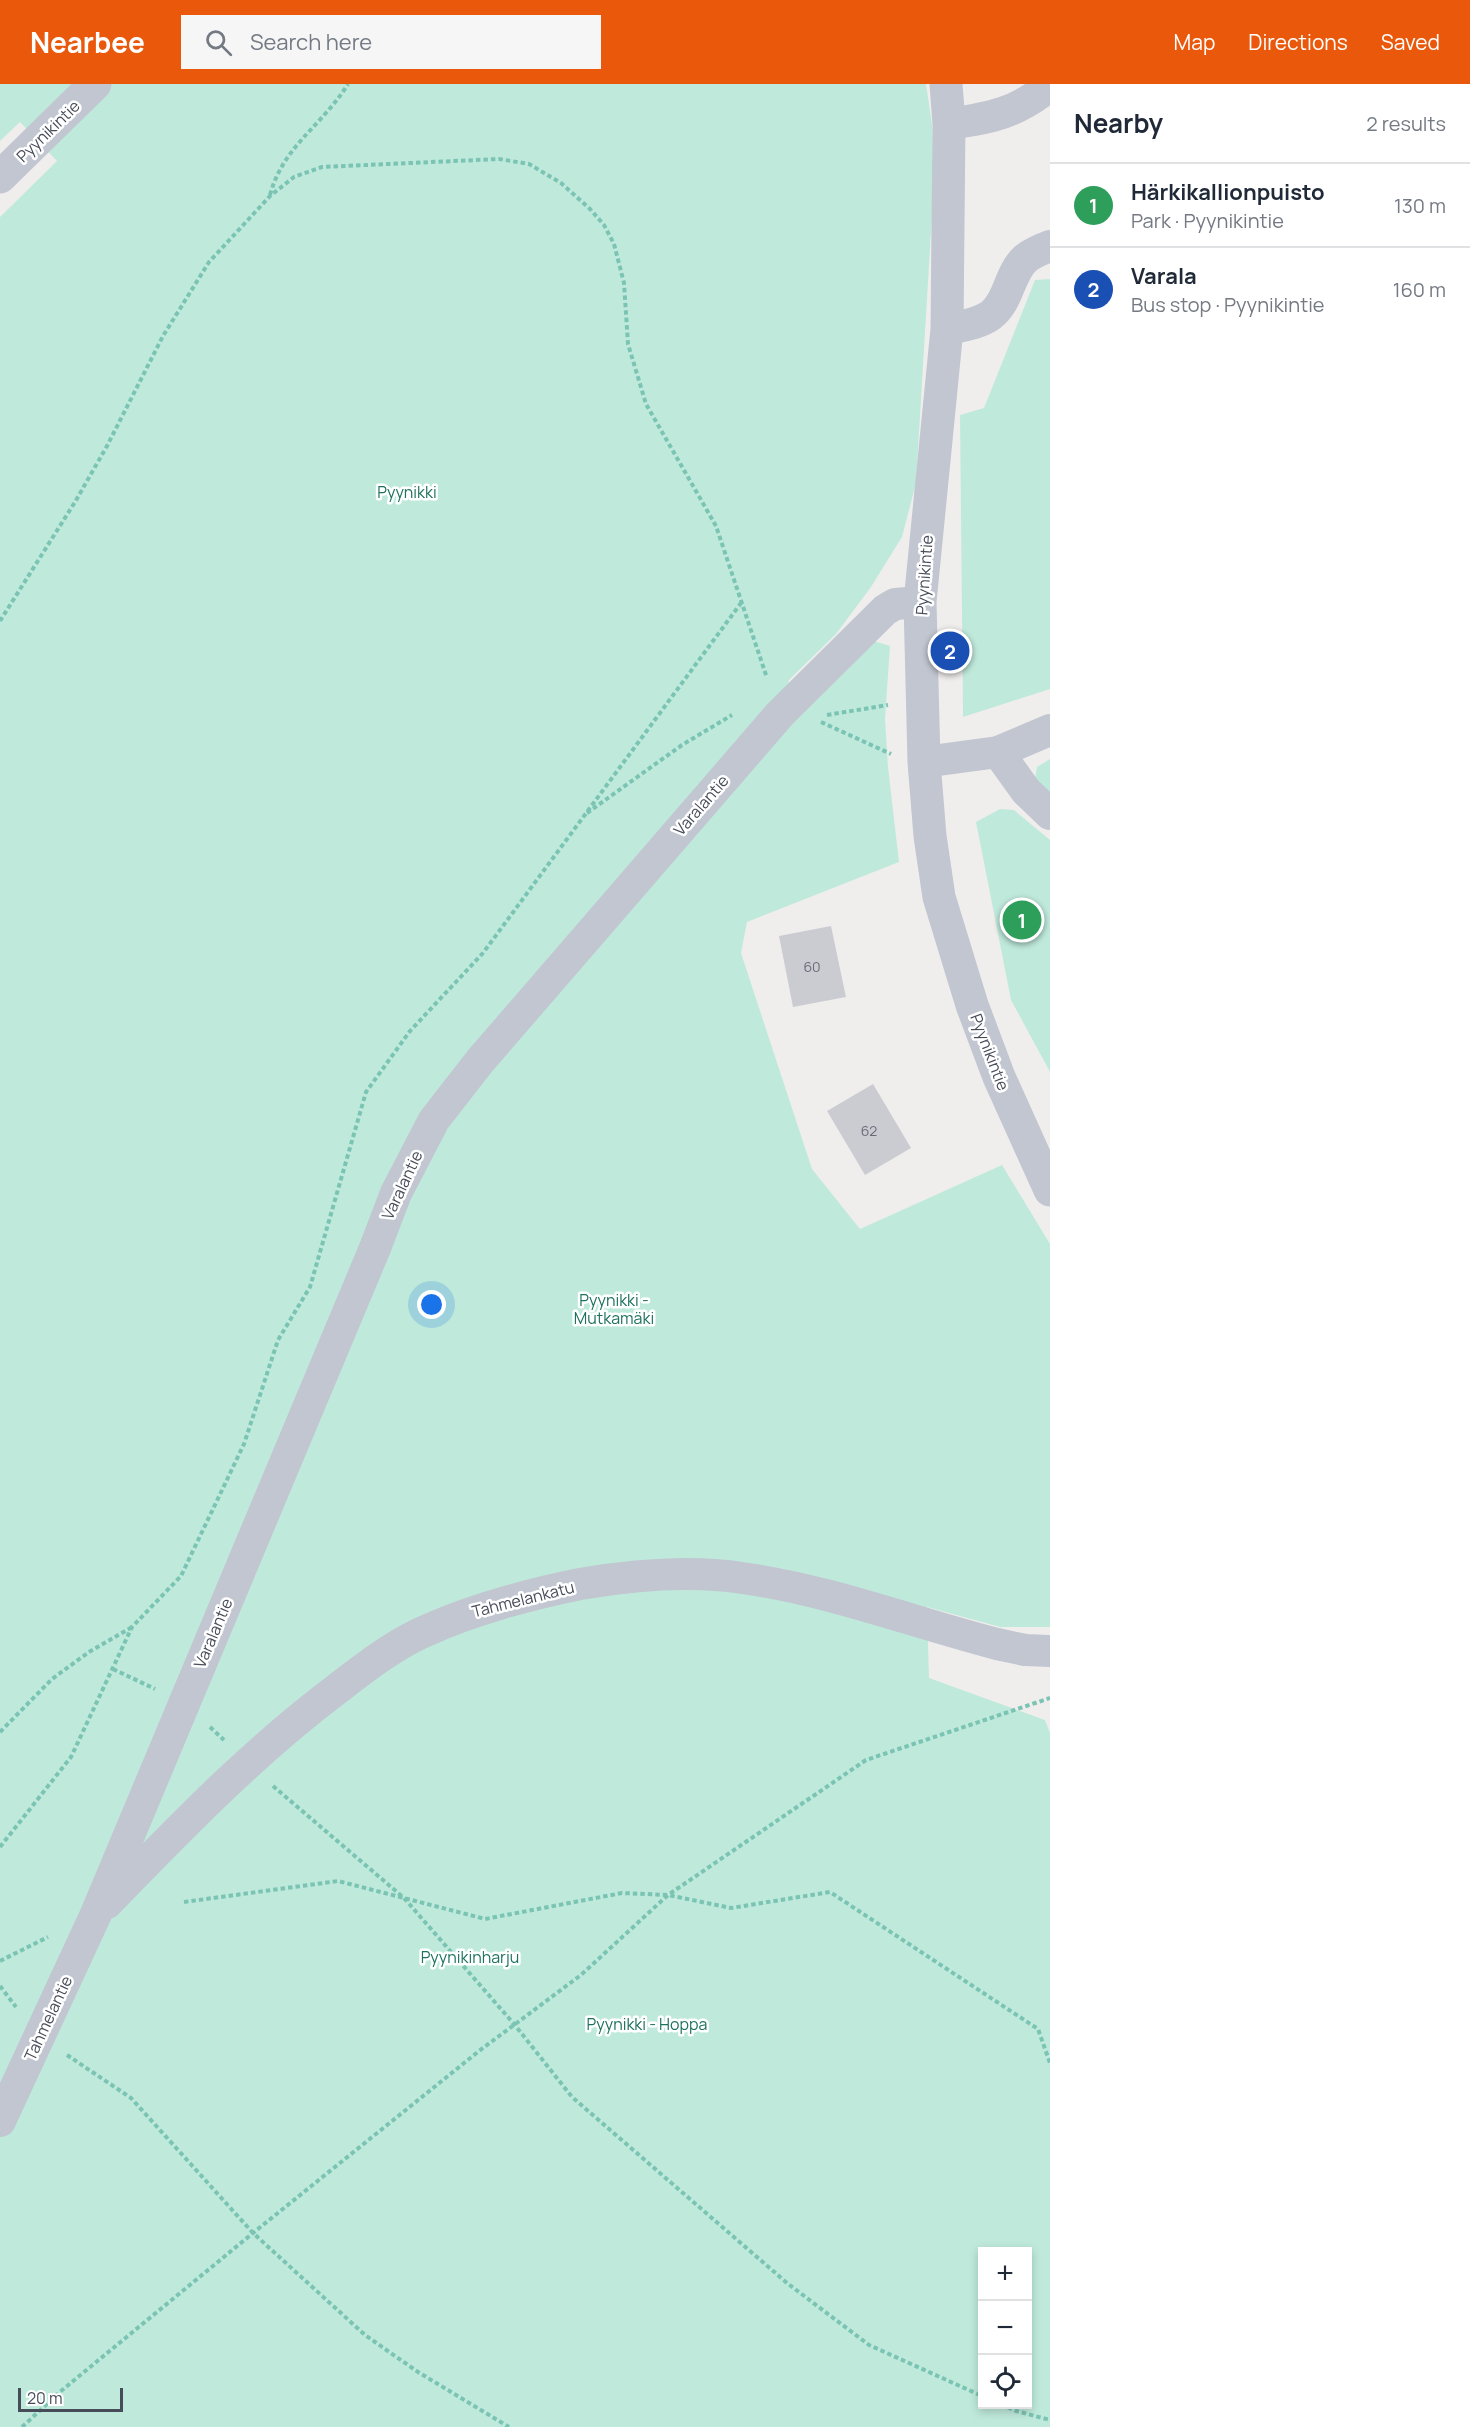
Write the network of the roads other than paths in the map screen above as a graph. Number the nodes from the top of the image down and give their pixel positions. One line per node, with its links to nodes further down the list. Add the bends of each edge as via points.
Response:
1 (95, 84): 5 (street, Pyynikintie)
2 (946, 84): 4 (street, Pyynikintie)
3 (1050, 85): 4 (street, via 1036,97 994,118)
4 (949, 124): 7 (street, Pyynikintie)
5 (0, 177)
6 (1050, 246): 7 (street, via 1024,260 992,315)
7 (947, 329): 8 (street, Pyynikintie)
8 (920, 602): 11 (street, Pyynikintie); 15 (street, Varalantie, via 895,604 885,610 780,714 480,1060 434,1120 396,1193)
9 (1050, 730): 10 (street)
10 (998, 752): 11 (street); 12 (street, via 1026,791)
11 (909, 758): 13 (street, Pyynikintie, via 952,945 999,1077)
12 (1050, 814)
13 (1050, 1190)
14 (1050, 1651): 15 (street, Tahmelankatu, via 997,1644 811,1591 742,1578 618,1578 541,1592 470,1612 419,1634 348,1680 249,1763)
15 (96, 1914): 16 (street, Tahmelantie)
16 (0, 2121)

